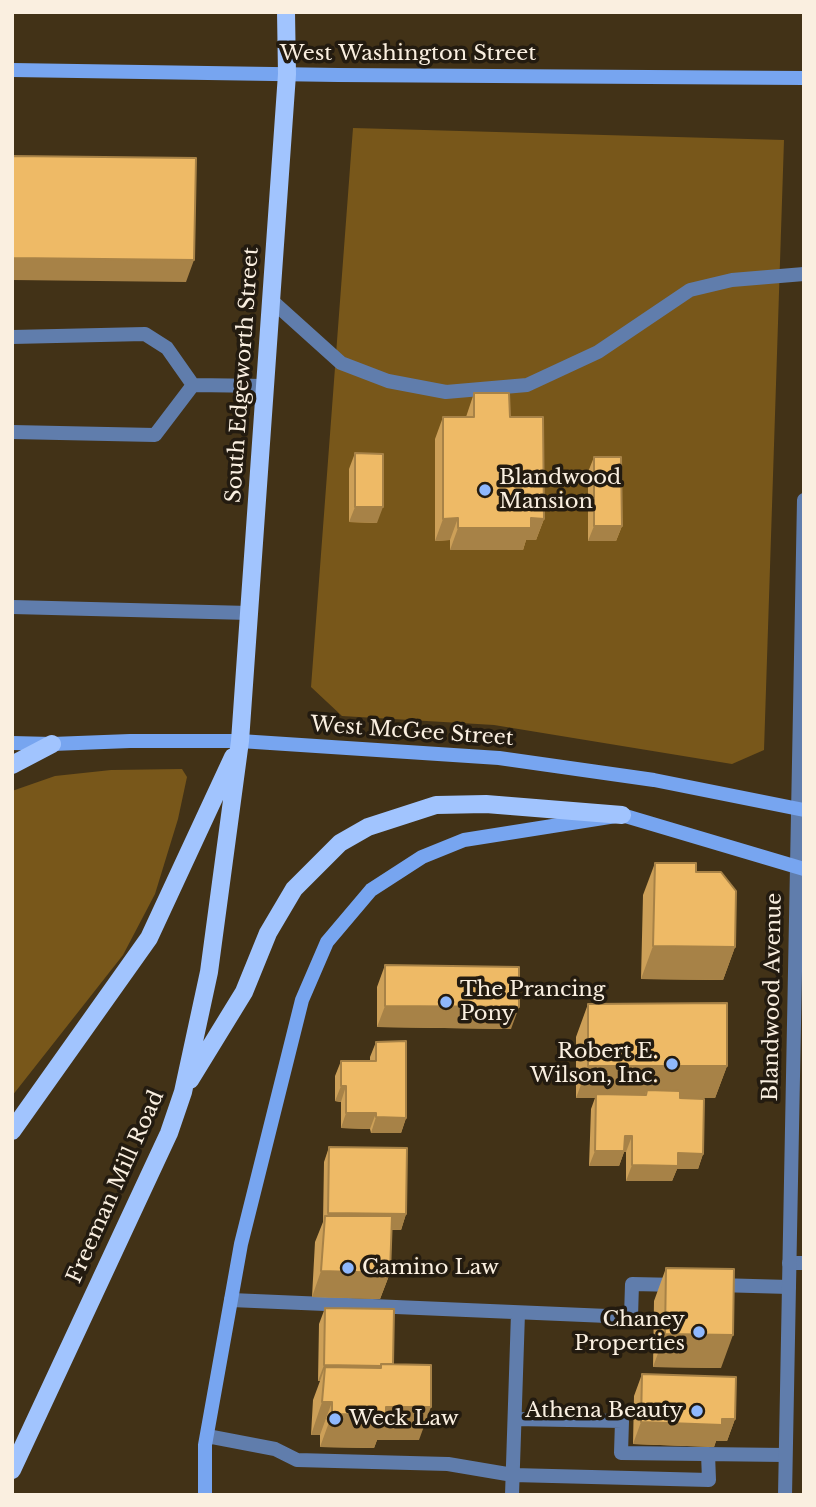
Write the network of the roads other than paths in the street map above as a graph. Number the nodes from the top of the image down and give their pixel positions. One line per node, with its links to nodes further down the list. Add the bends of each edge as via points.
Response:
1 (286, 12): 3 (main road, South Edgeworth Street)
2 (12, 70): 3 (street, West Washington Street)
3 (287, 74): 4 (street, West Washington Street); 6 (main road, South Edgeworth Street)
4 (804, 78)
5 (804, 274): 6 (street, via 732,280 690,290 598,352 527,384 446,392 388,381 341,363)
6 (271, 300): 9 (main road, South Edgeworth Street)
7 (12, 337): 8 (street, via 145,334 167,348)
8 (193, 385): 9 (street); 10 (street, via 155,435)
9 (265, 386): 13 (main road, South Edgeworth Street)
10 (12, 432)
11 (804, 500): 14 (street, Blandwood Avenue)
12 (12, 607): 13 (street)
13 (249, 613): 15 (main road, South Edgeworth Street)
14 (802, 631): 19 (street, Blandwood Avenue)
15 (240, 741): 17 (street, West McGee Street); 19 (street, West McGee Street, via 499,758 654,780); 22 (main road, Freeman Mill Road, via 209,972); 24 (main road, via 149,938)
16 (12, 743): 17 (street, West McGee Street)
17 (52, 744): 18 (main road)
18 (12, 765)
19 (800, 809): 21 (street, Blandwood Avenue)
20 (622, 815): 21 (street); 22 (main road, via 486,804 436,805 368,827 340,843 294,889 268,933 244,992); 27 (street, via 464,840 422,857 371,890 327,942 302,1000)
21 (800, 868): 23 (street, Blandwood Avenue)
22 (183, 1092): 33 (main road, Freeman Mill Road, via 169,1133)
23 (798, 1092): 25 (street, Blandwood Avenue)
24 (12, 1131)
25 (797, 1263): 26 (street, Blandwood Avenue)
26 (789, 1287): 28 (street, via 632,1284 631,1317); 32 (street, Blandwood Avenue)
27 (231, 1300): 28 (street); 30 (street)
28 (518, 1312): 29 (street)
29 (514, 1419): 31 (street, via 622,1421 621,1453); 34 (street)
30 (206, 1436): 34 (street, via 275,1449 297,1460 448,1464); 35 (street)
31 (708, 1454): 32 (street); 34 (street, via 709,1480)
32 (785, 1455): 37 (street, Blandwood Avenue)
33 (12, 1470)
34 (513, 1475): 36 (street)
35 (205, 1495)
36 (512, 1495)
37 (785, 1495)

